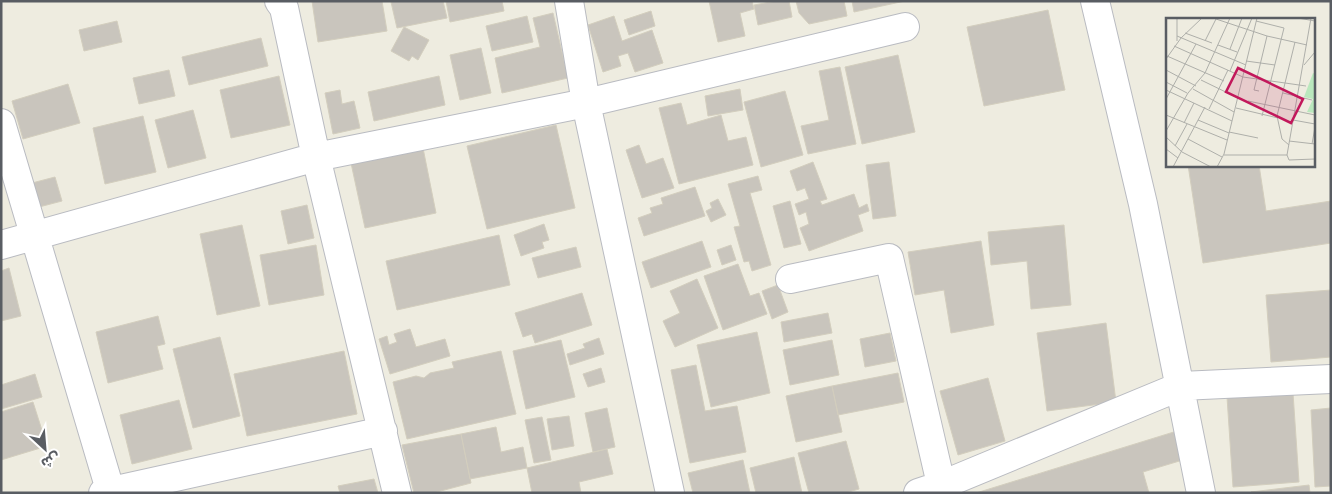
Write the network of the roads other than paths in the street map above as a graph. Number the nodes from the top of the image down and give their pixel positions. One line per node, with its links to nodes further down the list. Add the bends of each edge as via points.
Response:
1 (279, 1): 7 (street, via 284,8)
2 (569, 1): 5 (street)
3 (1095, 1): 12 (street, via 1143,204)
4 (905, 27): 5 (street)
5 (586, 103): 7 (street); 17 (street)
6 (1, 123): 8 (street)
7 (316, 157): 8 (street); 13 (street)
8 (36, 235): 9 (street); 15 (street)
9 (1, 245)
10 (790, 279): 14 (street, via 889,258)
11 (1331, 379): 12 (street)
12 (1181, 386): 14 (street); 18 (street)
13 (383, 431): 15 (street); 16 (street)
14 (934, 490)
15 (108, 492)
16 (397, 493)
17 (670, 493)
18 (1201, 493)

